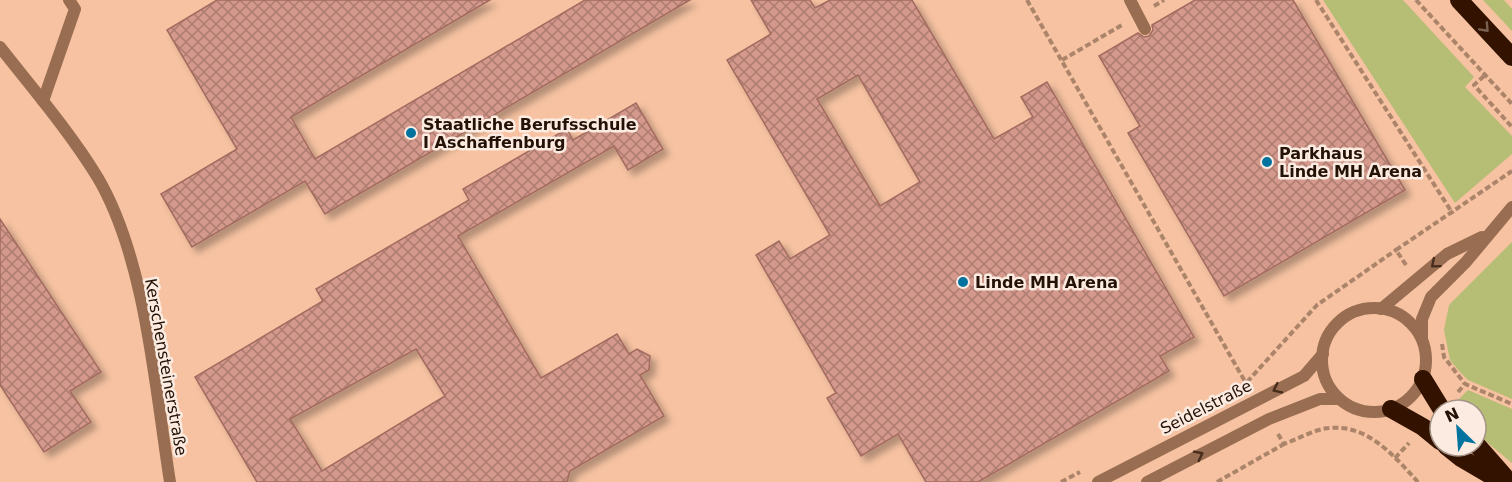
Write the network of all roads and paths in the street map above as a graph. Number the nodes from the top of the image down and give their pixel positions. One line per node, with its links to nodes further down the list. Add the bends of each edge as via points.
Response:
1 (69, 0): 14 (street, via 75,9)
2 (1027, 0): 12 (path)
3 (1130, 0): 8 (street)
4 (1164, 0): 8 (path)
5 (1316, 0): 19 (path)
6 (1416, 0): 13 (path)
7 (1459, 0): 11 (highway, one-way to 11)
8 (1138, 16): 9 (street); 12 (path)
9 (1145, 29)
10 (0, 47): 14 (street, Kerschensteinerstraße)
11 (1512, 57)
12 (1062, 60): 27 (path)
13 (1484, 76): 15 (path); 16 (path, via 1474,85)
14 (43, 101): 41 (street, Kerschensteinerstraße, via 98,179 123,235 140,301)
15 (1512, 104)
16 (1512, 127)
17 (1512, 171): 19 (path)
18 (1512, 207): 20 (street)
19 (1453, 213): 21 (path)
20 (1486, 235): 22 (street, one-way to 22, via 1447,254); 24 (street, via 1431,297 1422,319)
21 (1396, 250): 22 (path); 27 (path, via 1317,305)
22 (1417, 279): 23 (street)
23 (1381, 309): 24 (street, via 1401,316); 25 (street, via 1360,311 1345,318 1333,329)
24 (1422, 340): 26 (street, via 1426,366)
25 (1323, 354): 31 (street, Seidelstraße, one-way to 31, via 1304,376); 32 (street, via 1327,382)
26 (1423, 379): 29 (highway); 34 (street, via 1410,397)
27 (1246, 384): 28 (path); 31 (path)
28 (1236, 389)
29 (1435, 398)
30 (1453, 398): 33 (path, via 1465,384)
31 (1256, 399): 43 (street, Seidelstraße)
32 (1339, 399): 34 (street, via 1367,412); 35 (street, via 1320,399)
33 (1512, 405)
34 (1391, 409): 36 (highway)
35 (1269, 420): 37 (path); 44 (street, one-way to 35)
36 (1428, 433)
37 (1284, 444): 45 (path); 46 (path, via 1328,428 1356,429 1395,458)
38 (1461, 458): 47 (highway)
39 (1488, 458): 48 (highway)
40 (1089, 467): 42 (path)
41 (170, 482)
42 (1061, 482)
43 (1098, 482)
44 (1147, 482)
45 (1217, 482)
46 (1418, 482)
47 (1502, 482)
48 (1509, 482)

